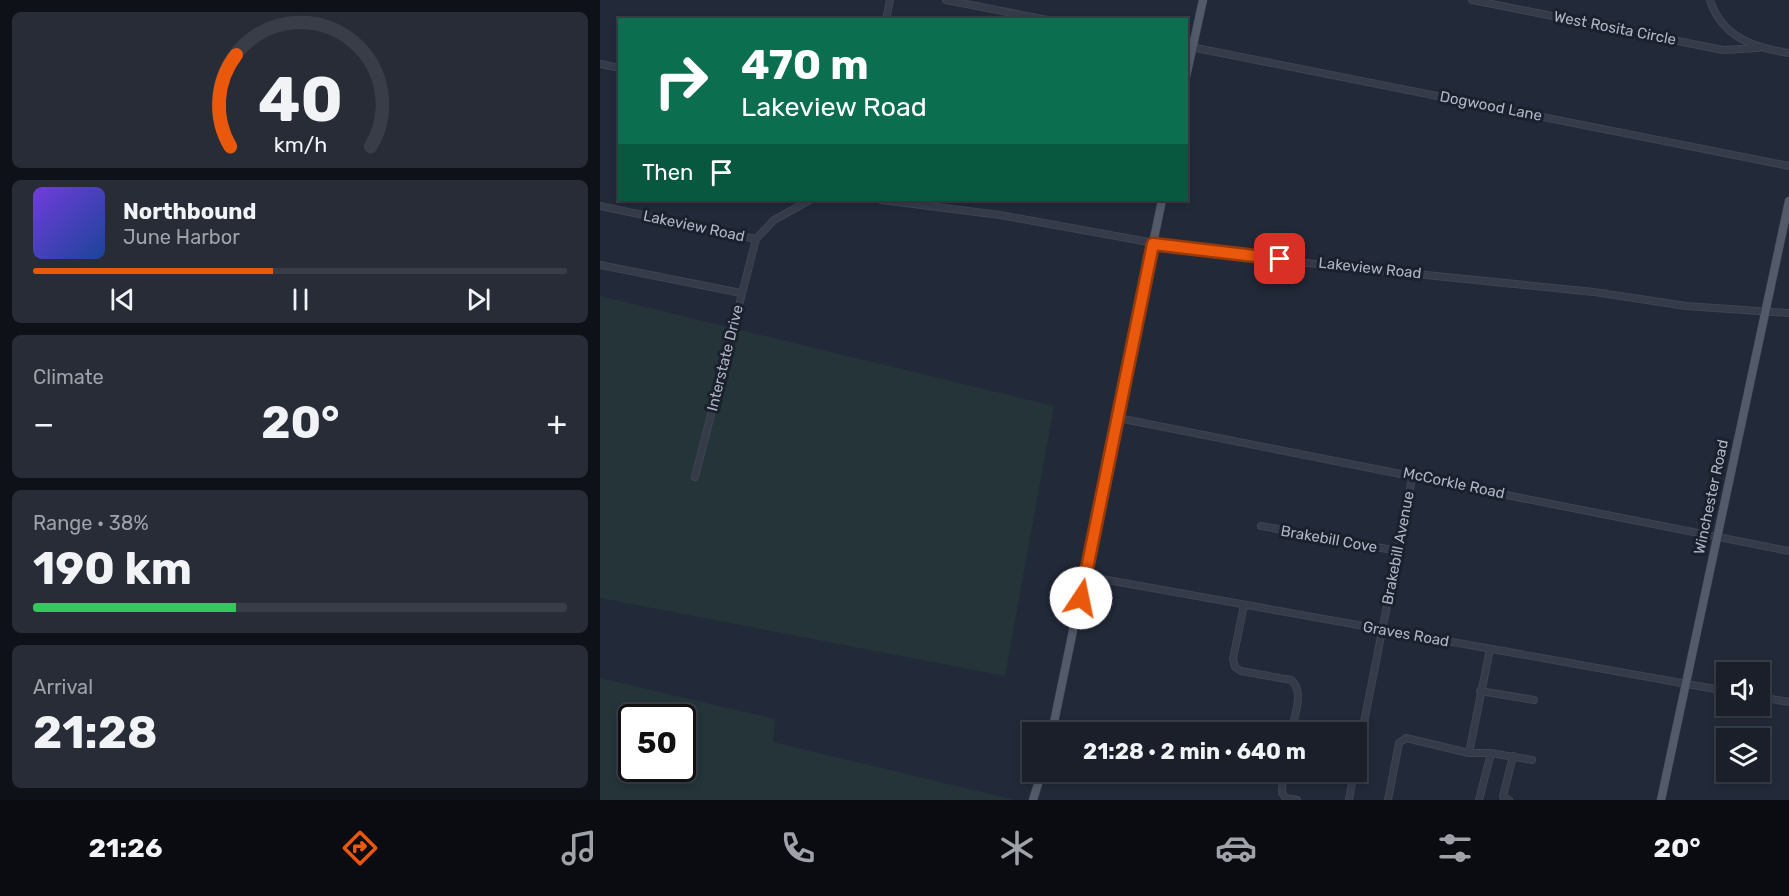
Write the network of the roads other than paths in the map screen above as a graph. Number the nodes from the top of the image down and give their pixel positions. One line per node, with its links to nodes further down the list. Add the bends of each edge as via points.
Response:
1 (890, 0): 6 (street)
2 (946, 0): 7 (street)
3 (1203, 0): 8 (main road)
4 (1473, 0): 10 (street, West Rosita Circle, via 1723,50)
5 (1710, 0): 10 (street, via 1727,28)
6 (886, 18)
7 (1038, 18)
8 (1191, 36): 9 (main road)
9 (1189, 46): 14 (street, Dogwood Lane)
10 (1758, 48): 11 (street)
11 (1789, 53)
12 (600, 64): 13 (street)
13 (618, 68)
14 (1789, 166)
15 (808, 201): 20 (street, Lakeview Road, via 774,220)
16 (889, 201): 21 (street, Lakeview Road, via 1000,215)
17 (1162, 201): 21 (main road)
18 (1789, 201): 24 (main road, Winchester Road)
19 (600, 206): 20 (street, Lakeview Road)
20 (756, 239): 23 (street, Interstate Drive)
21 (1153, 244): 24 (street, Lakeview Road, via 1594,292 1686,306); 26 (main road)
22 (600, 265): 23 (street)
23 (741, 293): 28 (street, Interstate Drive)
24 (1766, 311): 25 (street, Lakeview Road); 30 (main road, Winchester Road)
25 (1789, 313)
26 (1118, 418): 27 (street, McCorkle Road); 33 (main road)
27 (1413, 474): 30 (street, McCorkle Road); 31 (street, Brakebill Avenue)
28 (695, 477)
29 (1261, 526): 31 (street, Brakebill Cove)
30 (1716, 538): 32 (street, McCorkle Road); 37 (main road, Winchester Road)
31 (1398, 551): 35 (street, Brakebill Avenue)
32 (1789, 551)
33 (1085, 576): 34 (street, Graves Road); 43 (main road)
34 (1244, 604): 35 (street, Graves Road); 44 (street, via 1235,666 1241,671 1292,680 1299,692)
35 (1382, 629): 36 (street, Graves Road); 45 (street, Brakebill Avenue)
36 (1490, 649): 37 (street, Graves Road); 39 (street)
37 (1686, 684): 38 (street, Graves Road); 59 (main road, Winchester Road)
38 (1716, 689)
39 (1480, 691): 41 (street); 46 (street)
40 (1770, 699): 42 (street)
41 (1534, 700)
42 (1789, 702)
43 (1054, 722)
44 (1293, 722)
45 (1364, 722)
46 (1469, 753): 47 (street); 56 (street, via 1406,738 1399,743)
47 (1491, 753): 48 (street); 57 (street)
48 (1514, 756): 49 (street); 58 (street, via 1503,797)
49 (1532, 760)
50 (1039, 782): 53 (main road)
51 (1282, 782): 54 (street, via 1286,798)
52 (1352, 782): 55 (street)
53 (1033, 800)
54 (1297, 800)
55 (1349, 800)
56 (1388, 800)
57 (1479, 800)
58 (1509, 800)
59 (1661, 800)

